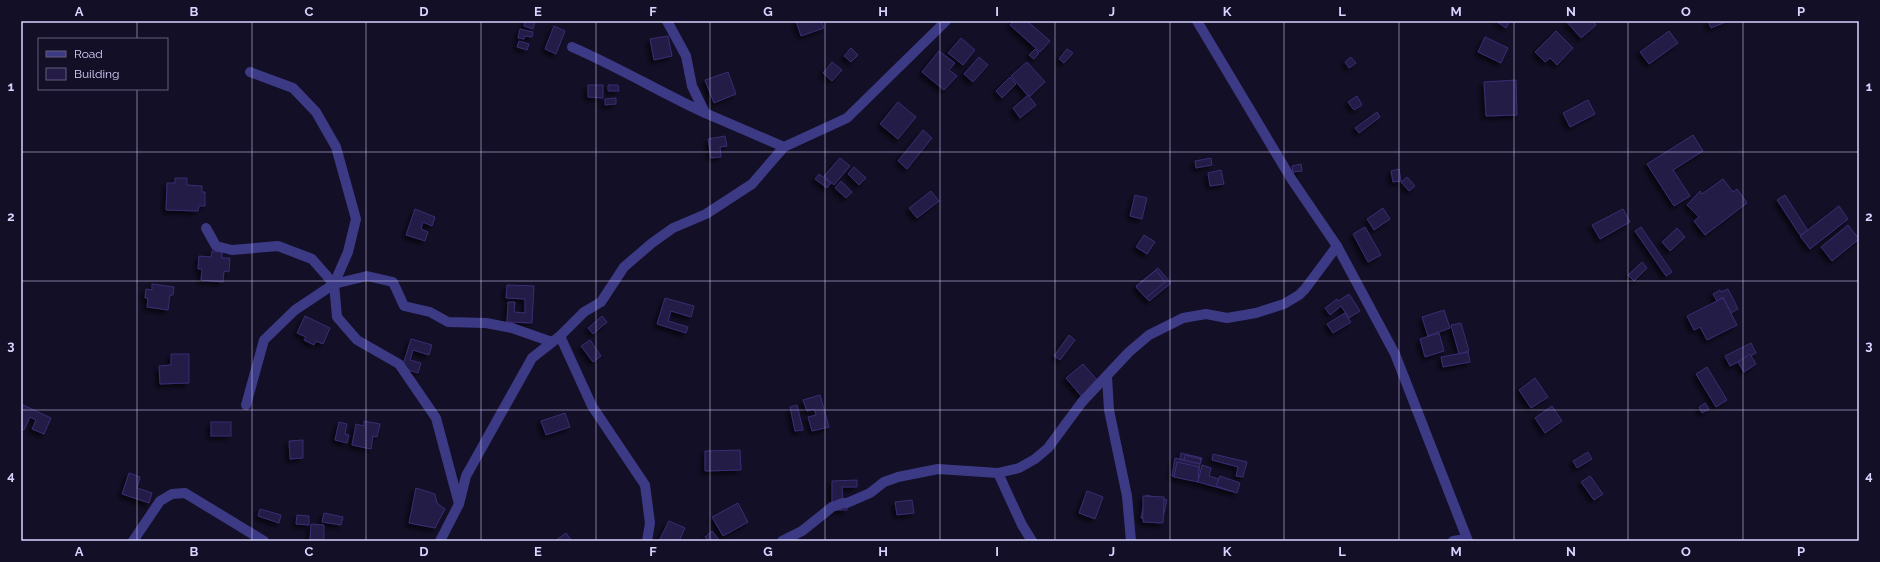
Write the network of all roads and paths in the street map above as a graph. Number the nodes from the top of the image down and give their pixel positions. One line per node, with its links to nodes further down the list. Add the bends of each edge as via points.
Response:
1 (667, 21): 6 (street, via 686,56 692,86)
2 (946, 21): 7 (street, via 847,118)
3 (1197, 21): 9 (street, via 1292,180)
4 (572, 47): 6 (street)
5 (250, 72): 10 (street, via 293,88 316,112 336,147 356,219 348,252)
6 (705, 113): 7 (street)
7 (784, 147): 11 (street, via 752,184 706,214 673,228 652,243 624,267 601,302 584,312)
8 (206, 228): 10 (street, via 216,246 232,250 278,246 312,259)
9 (1337, 246): 12 (street, via 1305,289 1284,304 1256,313 1227,318 1197,315 1166,325 1129,352); 16 (street, via 1395,354)
10 (334, 284): 11 (street, via 367,276 393,282 404,306 430,312 448,322 486,323); 13 (street, via 295,310 264,340); 15 (street, via 337,317 357,340 399,364 436,418)
11 (556, 339): 15 (street, via 532,358 466,476); 20 (street, via 592,406 645,485 650,523)
12 (1107, 377): 14 (street, via 1082,402 1048,448 1019,468); 23 (street, via 1109,410 1127,496)
13 (246, 405)
14 (998, 473): 21 (street, via 938,469 898,477 884,482 870,493 853,501 832,508 802,531); 22 (street)
15 (459, 504): 19 (street)
16 (1467, 540): 24 (street)
17 (133, 541): 18 (street, via 160,501 172,494 185,493)
18 (264, 541)
19 (440, 541)
20 (646, 541)
21 (782, 541)
22 (1032, 541)
23 (1131, 541)
24 (1453, 541)

